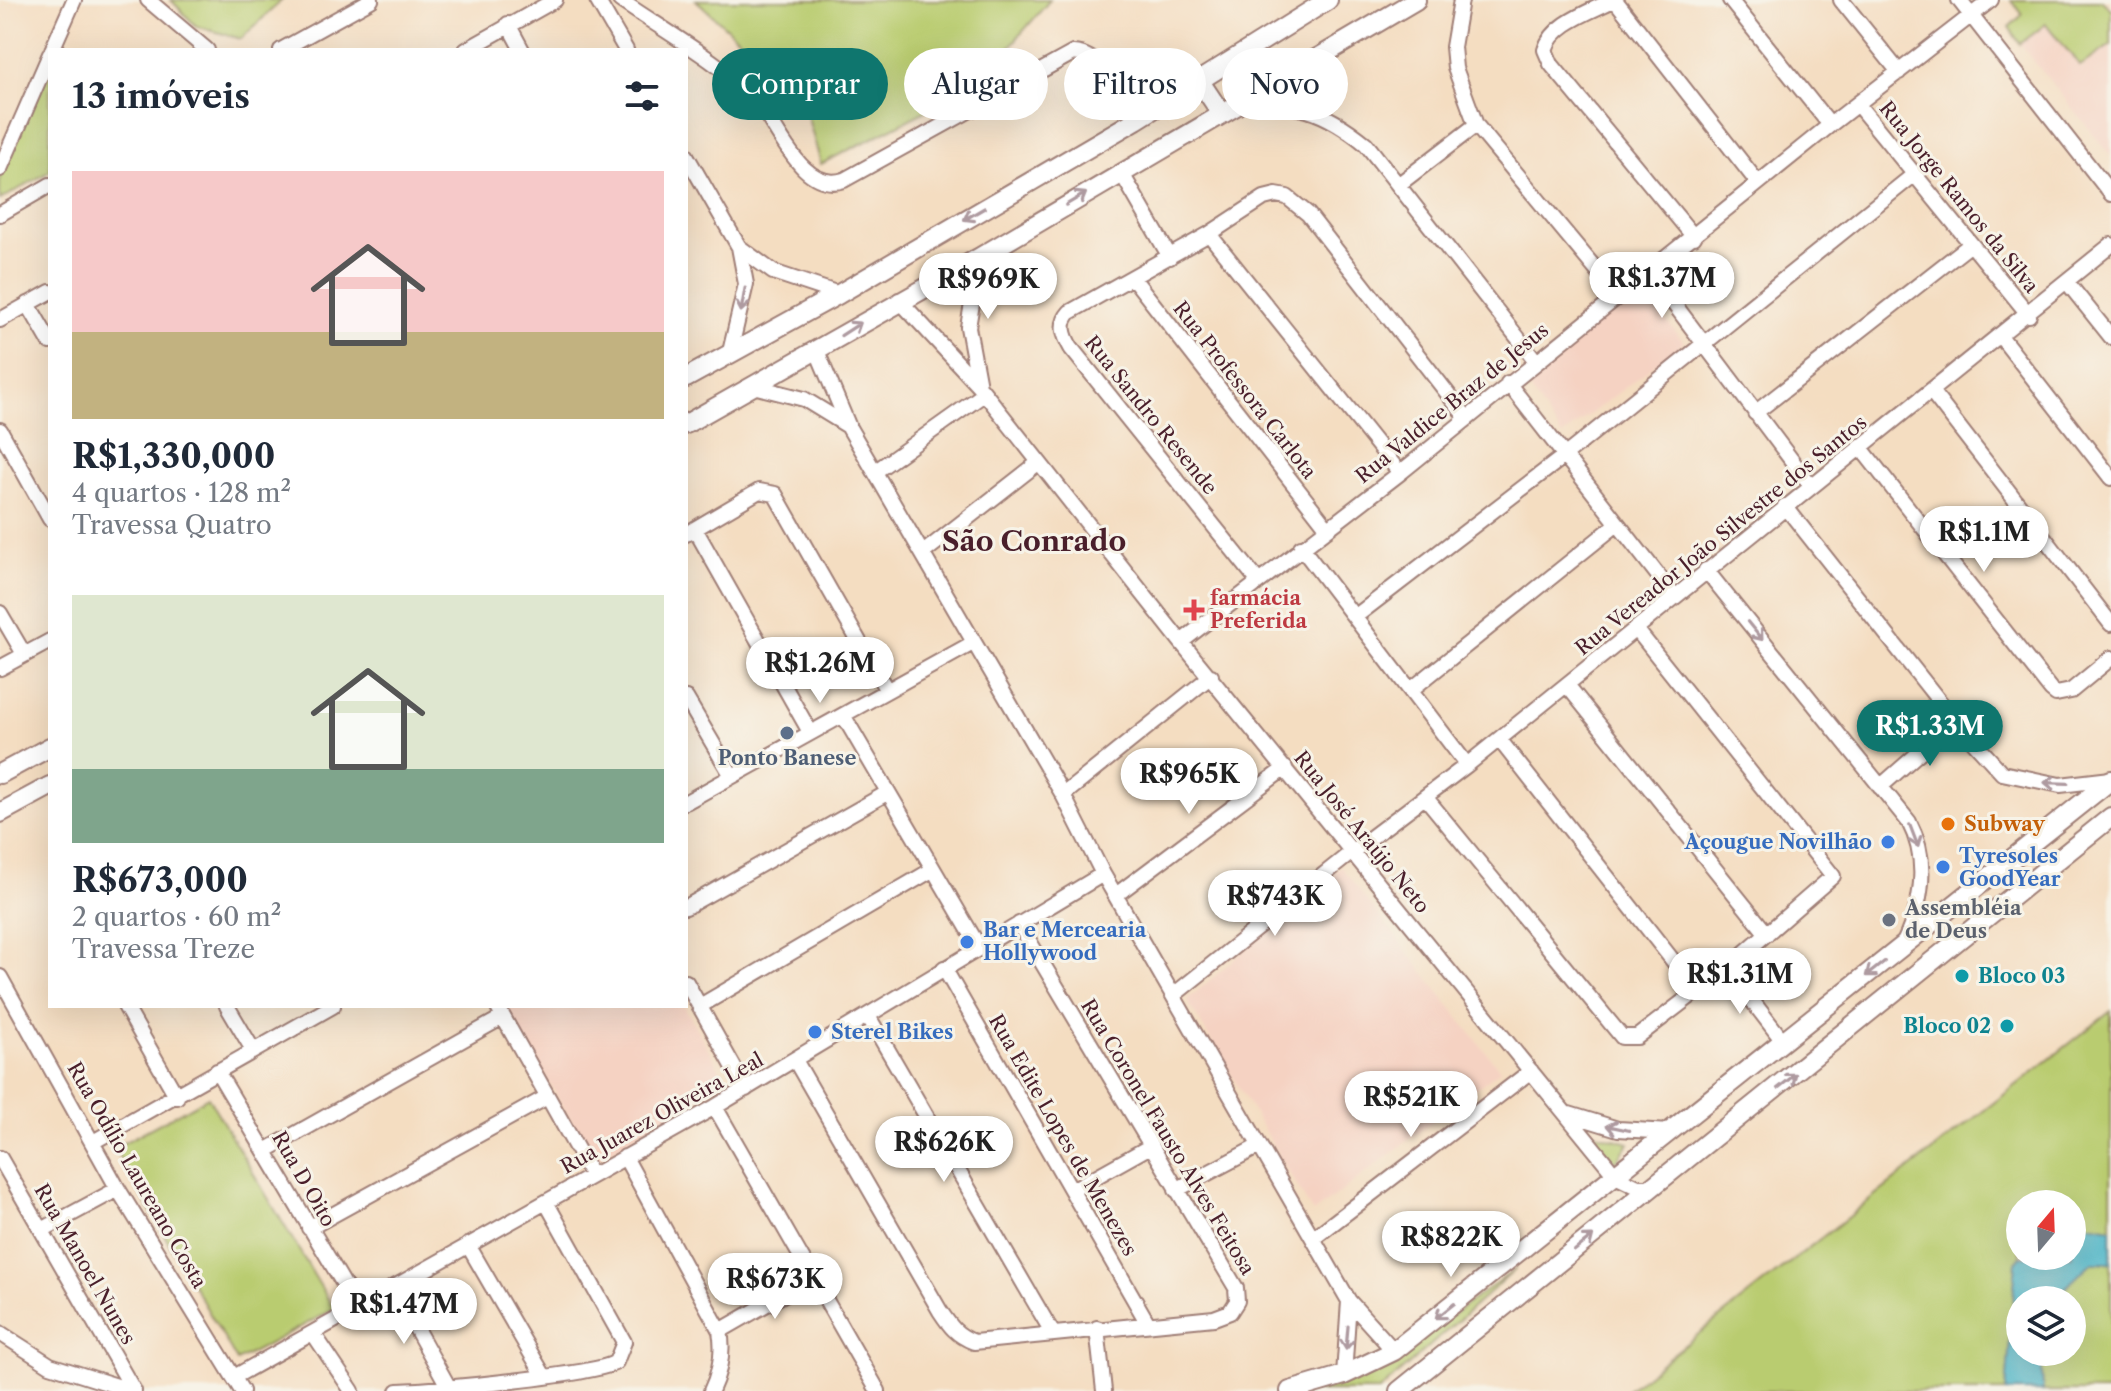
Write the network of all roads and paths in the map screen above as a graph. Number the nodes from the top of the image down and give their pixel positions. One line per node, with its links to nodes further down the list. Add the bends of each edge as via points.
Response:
1 (74, 0): 17 (street)
2 (148, 0): 18 (street)
3 (371, 0): 19 (street)
4 (555, 0): 16 (street)
5 (597, 0): 22 (street)
6 (620, 0): 24 (street, via 745,88 807,172 823,181 844,180)
7 (1328, 0): 27 (main road)
8 (1416, 0): 23 (main road)
9 (1461, 0): 34 (street, via 1455,68)
10 (1614, 0): 41 (street); 47 (street, via 1560,28 1545,50 1551,64)
11 (1730, 0): 35 (street)
12 (1841, 0): 26 (street)
13 (1959, 0): 15 (street)
14 (1991, 0): 15 (street, Rua Valdice Braz de Jesus)
15 (1973, 17): 26 (street, Rua Valdice Braz de Jesus); 44 (street)
16 (508, 24): 20 (street); 21 (street)
17 (56, 48)
18 (205, 48)
19 (285, 48)
20 (469, 48)
21 (521, 48)
22 (625, 48)
23 (1333, 48)
24 (1064, 58)
25 (48, 64): 36 (street)
26 (1899, 72): 30 (street, Rua Valdice Braz de Jesus)
27 (1206, 76)
28 (1206, 87): 29 (main road)
29 (1222, 103)
30 (1858, 105): 35 (street, Rua Valdice Braz de Jesus); 40 (street, Rua Jorge Ramos da Silva)
31 (1222, 113): 39 (main road)
32 (1136, 120): 57 (main road, one-way to 57)
33 (1332, 120): 42 (street, via 1366,144)
34 (1476, 125): 42 (street); 58 (street)
35 (1830, 125): 41 (street, Rua Valdice Braz de Jesus)
36 (4, 146): 38 (street)
37 (688, 158): 50 (street)
38 (0, 169)
39 (1121, 172): 51 (main road, one-way to 39); 52 (street)
40 (1916, 173): 48 (street, Rua Jorge Ramos da Silva); 66 (street)
41 (1758, 183): 47 (street, Rua Valdice Braz de Jesus)
42 (1398, 185): 69 (street)
43 (48, 186): 45 (street)
44 (2111, 194)
45 (0, 214)
46 (1209, 234): 52 (street, Rua Sandro Resende); 76 (street, Rua Sandro Resende, via 1264,198 1295,200); 84 (street)
47 (1694, 237): 53 (street, Rua Valdice Braz de Jesus)
48 (1971, 244): 61 (street, Rua Jorge Ramos da Silva); 75 (street)
49 (2111, 245): 55 (street, Rua Vereador João Silvestre dos Santos)
50 (739, 247): 57 (street, via 773,272); 68 (street, one-way to 68, via 746,284)
51 (980, 257): 59 (main road); 73 (street, via 968,327)
52 (1170, 257): 54 (street, Rua Sandro Resende)
53 (1650, 272): 58 (street, Rua Valdice Braz de Jesus); 66 (street)
54 (1133, 278): 90 (street, Rua Professora Carlota); 95 (street, Rua Sandro Resende, via 1070,312 1065,338)
55 (2067, 282): 61 (street, Rua Vereador João Silvestre dos Santos); 64 (street)
56 (48, 293): 60 (street)
57 (839, 294): 68 (main road)
58 (1618, 296): 69 (street, Rua Valdice Braz de Jesus)
59 (899, 300): 67 (main road, one-way to 59); 73 (street, Rua José Araújo Neto)
60 (28, 304): 62 (street); 65 (street)
61 (2029, 315): 63 (street, Rua Vereador João Silvestre dos Santos)
62 (0, 320)
63 (2001, 337): 74 (street, Rua Vereador João Silvestre dos Santos); 85 (street)
64 (2111, 337)
65 (48, 339)
66 (1704, 345): 75 (street); 81 (street)
67 (817, 351): 72 (main road); 78 (street)
68 (730, 352): 70 (main road)
69 (1536, 361): 71 (street, Rua Valdice Braz de Jesus)
70 (688, 377)
71 (1508, 383): 76 (street, Rua Valdice Braz de Jesus); 81 (street)
72 (753, 386): 77 (main road); 78 (street, via 804,399)
73 (981, 390): 82 (street, Rua José Araújo Neto); 83 (street)
74 (1931, 391): 80 (street, Rua Vereador João Silvestre dos Santos); 99 (street)
75 (1755, 413): 86 (street)
76 (1466, 417): 84 (street, Rua Valdice Braz de Jesus)
77 (688, 423)
78 (848, 426): 83 (street)
79 (0, 430): 88 (street)
80 (1861, 448): 86 (street, Rua Vereador João Silvestre dos Santos); 105 (street, via 2051,690 2071,691)
81 (1563, 457): 89 (street); 98 (street)
82 (1038, 463): 93 (street); 102 (street, Rua José Araújo Neto)
83 (876, 471): 93 (street)
84 (1400, 473): 90 (street, Rua Valdice Braz de Jesus)
85 (2111, 478)
86 (1811, 486): 87 (street, Rua Vereador João Silvestre dos Santos)
87 (1785, 506): 94 (street, Rua Vereador João Silvestre dos Santos); 113 (street)
88 (48, 515)
89 (1616, 525): 96 (street); 110 (street)
90 (1327, 527): 92 (street, Rua Valdice Braz de Jesus)
91 (690, 532): 109 (street, via 759,491 775,494); 114 (street)
92 (1301, 547): 95 (street, Rua Valdice Braz de Jesus); 98 (street)
93 (923, 553): 103 (street)
94 (1706, 570): 96 (street, Rua Vereador João Silvestre dos Santos); 124 (street, one-way to 124)
95 (1258, 581): 102 (street, Rua Valdice Braz de Jesus)
96 (1675, 597): 100 (street, Rua Vereador João Silvestre dos Santos)
97 (0, 613): 104 (street)
98 (1356, 616): 110 (street)
99 (2111, 624)
100 (1636, 629): 108 (street, Rua Vereador João Silvestre dos Santos); 137 (street, via 1832,874)
101 (48, 642): 104 (street)
102 (1181, 642): 107 (street, Rua José Araújo Neto)
103 (973, 643): 109 (street); 126 (street)
104 (24, 654): 106 (street)
105 (2111, 658)
106 (0, 668)
107 (1211, 676): 119 (street, Rua José Araújo Neto); 126 (street)
108 (1567, 685): 115 (street, Rua Vereador João Silvestre dos Santos); 137 (street)
109 (886, 689): 112 (street)
110 (1412, 689): 118 (street)
111 (688, 701): 121 (street)
112 (843, 715): 114 (street); 125 (street)
113 (1955, 721): 122 (street, one-way to 113, via 2060,785 2002,773); 124 (street)
114 (810, 732): 121 (street)
115 (1499, 739): 118 (street, Rua Vereador João Silvestre dos Santos); 144 (street)
116 (48, 748): 117 (main road)
117 (26, 759): 120 (main road); 123 (main road)
118 (1467, 765): 127 (street, Rua Vereador João Silvestre dos Santos)
119 (1285, 768): 131 (street, Rua José Araújo Neto); 134 (street)
120 (0, 774)
121 (732, 776): 128 (street)
122 (2111, 780): 139 (main road)
123 (47, 787): 129 (main road)
124 (1880, 787): 139 (street, one-way to 139, via 1917,838 1920,899)
125 (887, 793): 132 (street); 135 (street)
126 (1063, 795): 133 (street)
127 (1426, 798): 131 (street, Rua Vereador João Silvestre dos Santos); 144 (street, via 1622,1037 1637,1037)
128 (688, 801)
129 (3, 814)
130 (2111, 817): 172 (main road, one-way to 130)
131 (1352, 852): 145 (street, Rua Vereador João Silvestre dos Santos); 156 (street, Rua José Araújo Neto)
132 (932, 870): 138 (street); 146 (street)
133 (1103, 874): 134 (street); 136 (street, Rua Juarez Oliveira Leal)
134 (1116, 895): 145 (street)
135 (688, 906)
136 (1019, 924): 138 (street, Rua Juarez Oliveira Leal); 165 (street, Rua Coronel Fausto Alves Feitosa)
137 (1767, 934): 141 (street)
138 (979, 947): 140 (street, Rua Juarez Oliveira Leal)
139 (1902, 948): 152 (main road, one-way to 152)
140 (944, 968): 151 (street, Rua Juarez Oliveira Leal); 174 (street, Rua Edite Lopes de Menezes)
141 (1727, 968): 144 (street); 152 (street)
142 (0, 977): 163 (street, Rua Odílio Laureano Costa)
143 (688, 985): 146 (street)
144 (1696, 990)
145 (1175, 994): 164 (street)
146 (700, 1006): 157 (street)
147 (126, 1008): 158 (street)
148 (228, 1008): 153 (street)
149 (329, 1008): 153 (street)
150 (500, 1011): 159 (street); 166 (street)
151 (868, 1016): 154 (street, Rua Juarez Oliveira Leal); 188 (street)
152 (1783, 1041): 162 (main road)
153 (253, 1050): 155 (street)
154 (795, 1060): 157 (street, Rua Juarez Oliveira Leal); 188 (street, Rua Coronel Fausto Alves Feitosa, via 954,1332 974,1342)
155 (217, 1071): 158 (street); 166 (street, Rua D Oito)
156 (1531, 1071): 161 (street, Rua José Araújo Neto); 179 (street)
157 (746, 1089): 160 (street, Rua Juarez Oliveira Leal)
158 (177, 1097): 163 (street)
159 (547, 1097): 170 (street); 177 (street)
160 (715, 1107): 167 (street, Rua Juarez Oliveira Leal); 181 (street)
161 (1568, 1113): 162 (street, one-way to 161, via 1631,1131); 171 (street, Rua José Araújo Neto)
162 (1670, 1132): 171 (main road)
163 (93, 1142): 173 (street, Rua Odílio Laureano Costa)
164 (1259, 1146): 175 (street); 179 (street)
165 (1149, 1147): 174 (street); 175 (street, Rua Coronel Fausto Alves Feitosa)
166 (265, 1151): 177 (street, Rua D Oito)
167 (625, 1157): 170 (street, Rua Juarez Oliveira Leal); 187 (street)
168 (0, 1158): 169 (street, Rua Manoel Nunes)
169 (4, 1174): 178 (street, Rua Manoel Nunes)
170 (591, 1174): 176 (street, Rua Juarez Oliveira Leal)
171 (1617, 1177): 172 (street, via 1638,1187); 191 (main road, one-way to 191)
172 (1653, 1187): 205 (main road, one-way to 172)
173 (118, 1189): 178 (street); 194 (street, Rua Odílio Laureano Costa)
174 (1072, 1190): 185 (street, Rua Edite Lopes de Menezes)
175 (1176, 1190): 185 (street, Rua Coronel Fausto Alves Feitosa, via 1236,1288 1237,1301 1230,1312 1214,1318)
176 (546, 1202): 180 (street, Rua Juarez Oliveira Leal); 193 (street, via 624,1342 611,1366)
177 (309, 1228): 184 (street, Rua D Oito)
178 (42, 1230): 197 (street, Rua Manoel Nunes)
179 (1315, 1237): 183 (street)
180 (468, 1245): 182 (street, Rua Juarez Oliveira Leal); 193 (street)
181 (812, 1278): 187 (street); 202 (street)
182 (393, 1287): 184 (street, Rua Juarez Oliveira Leal); 195 (street)
183 (1349, 1301): 191 (street); 192 (street, one-way to 192)
184 (358, 1308): 190 (street, Rua Juarez Oliveira Leal)
185 (1147, 1322): 186 (street, Rua Coronel Fausto Alves Feitosa)
186 (1097, 1328): 188 (street, Rua Coronel Fausto Alves Feitosa); 203 (street)
187 (720, 1331): 201 (street, via 720,1368)
188 (1052, 1332)
189 (0, 1333): 197 (street, via 50,1365)
190 (313, 1333): 194 (street, Rua Juarez Oliveira Leal); 199 (street)
191 (1394, 1351): 192 (main road)
192 (1344, 1375): 204 (main road)
193 (544, 1376): 196 (street)
194 (234, 1377): 198 (street, Rua Odílio Laureano Costa)
195 (448, 1386): 196 (street); 200 (street)
196 (492, 1386)
197 (134, 1391)
198 (242, 1391)
199 (352, 1391)
200 (398, 1391)
201 (711, 1391)
202 (878, 1391)
203 (1104, 1391)
204 (1290, 1391)
205 (1399, 1391)

